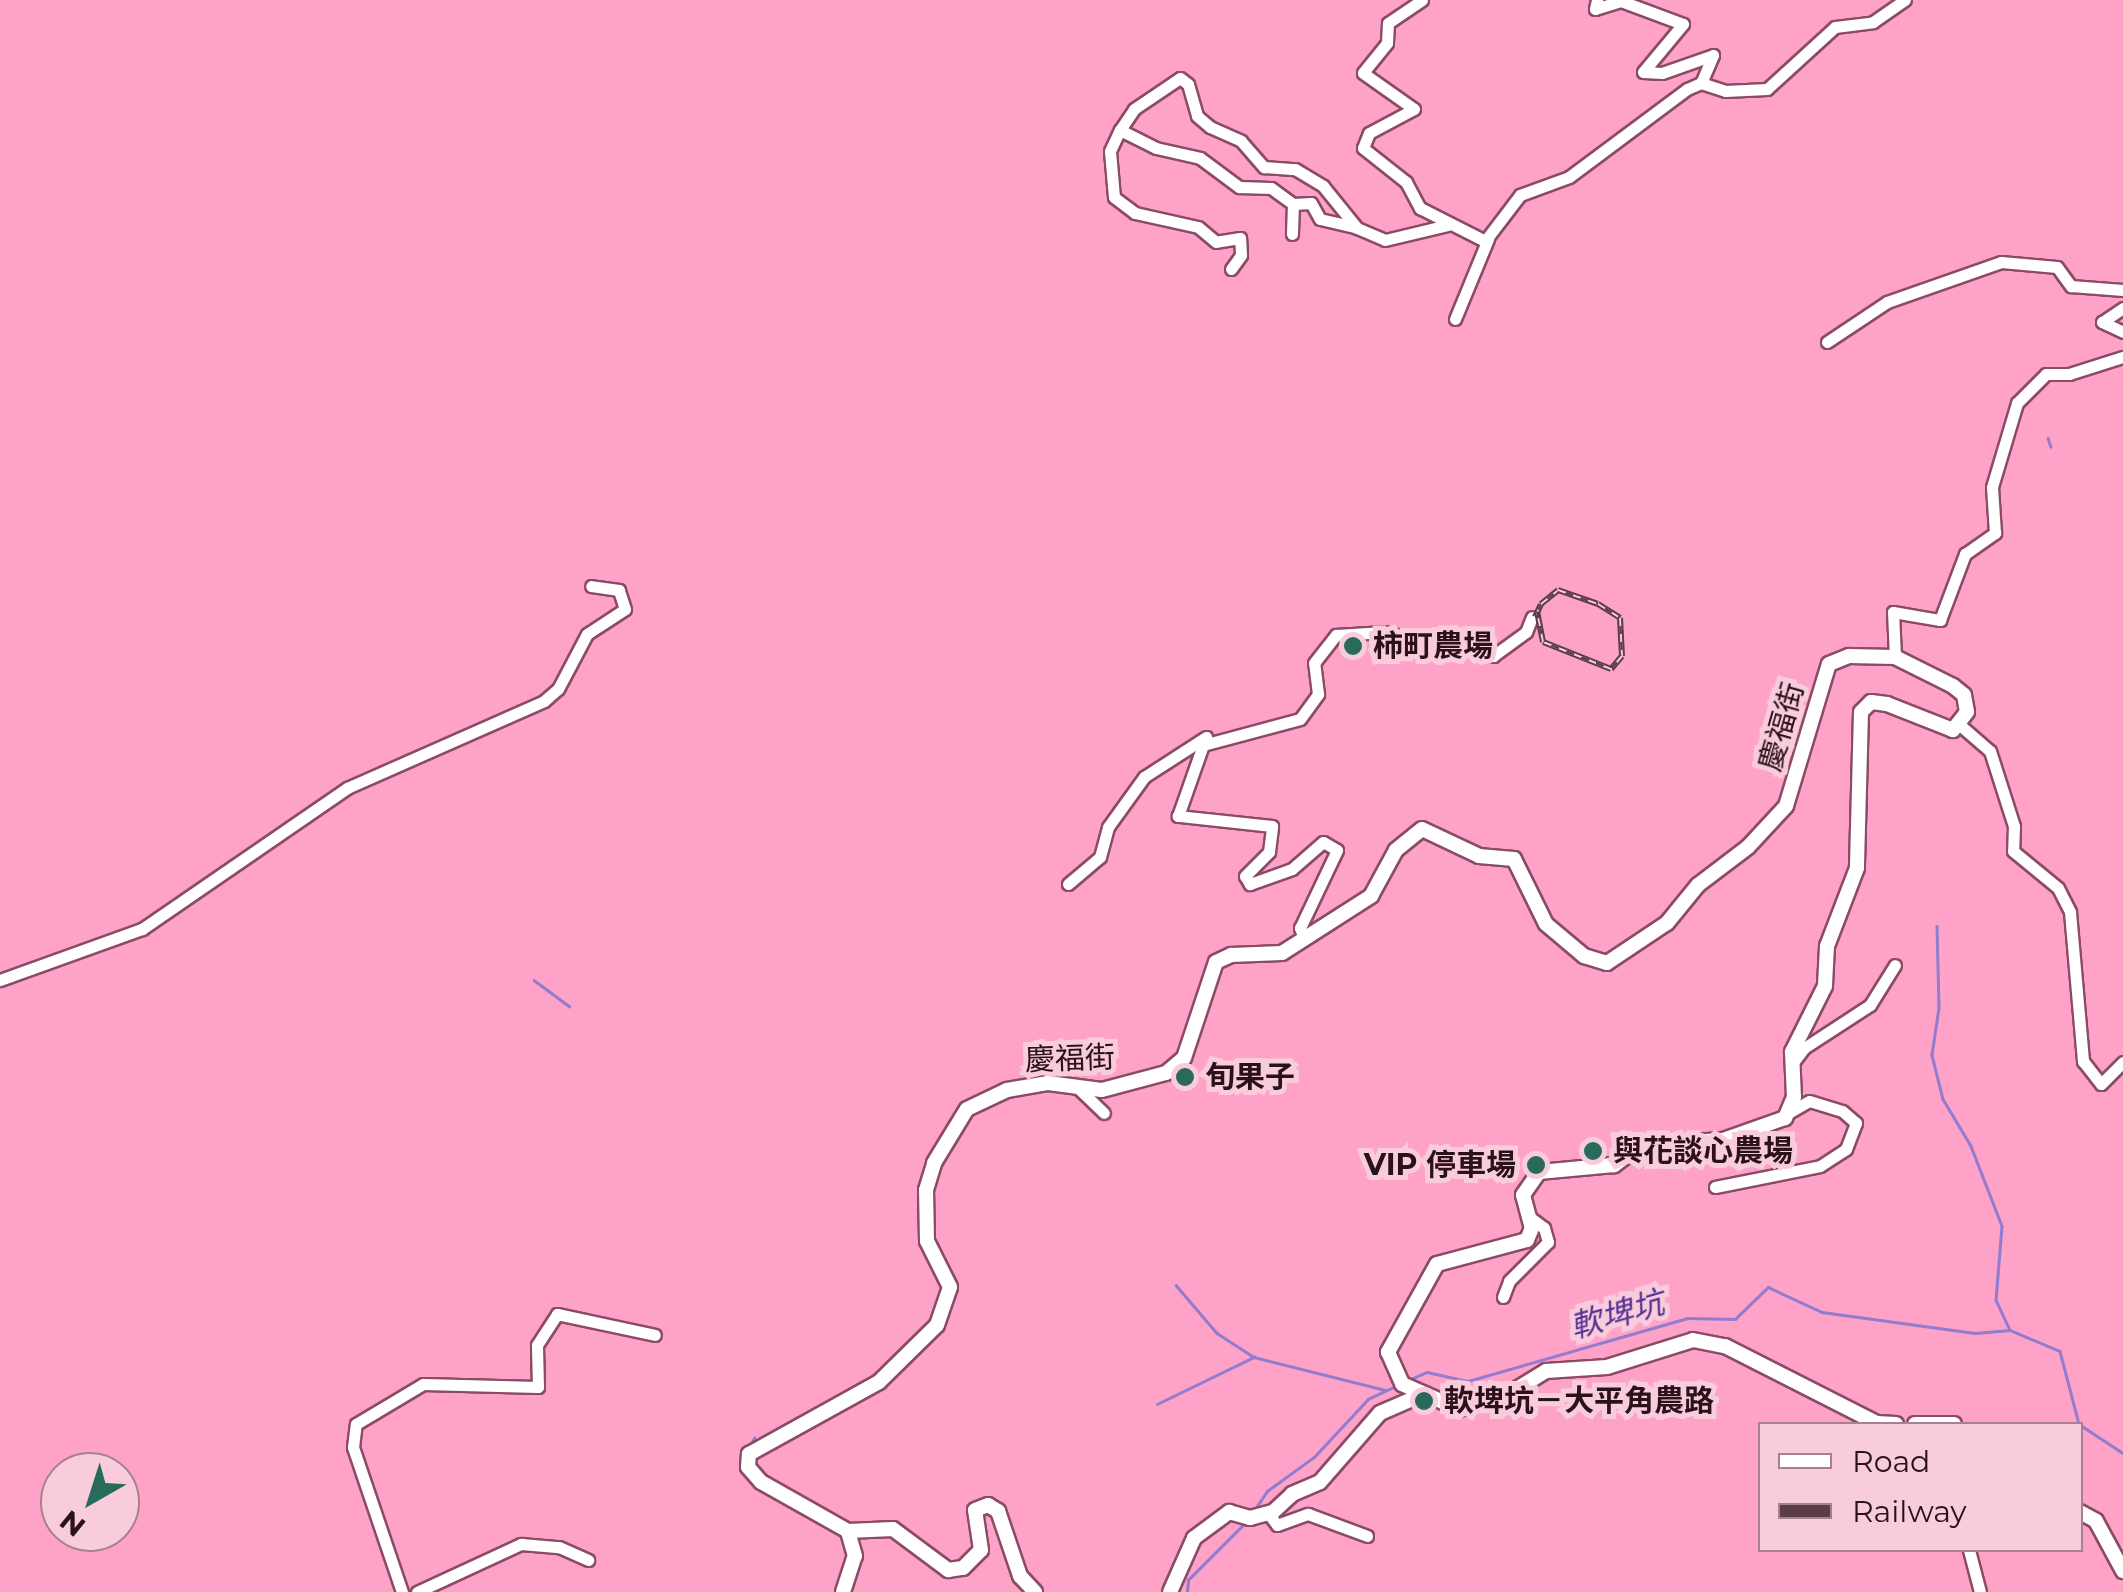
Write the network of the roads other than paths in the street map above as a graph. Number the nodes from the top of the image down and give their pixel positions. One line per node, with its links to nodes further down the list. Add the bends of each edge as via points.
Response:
1 (1422, 0): 7 (street, via 1388,24 1386,43 1363,73 1414,109 1369,133 1363,148 1406,182 1420,208)
2 (1598, 0): 4 (street, via 1595,8 1622,1 1683,24 1643,72 1662,73 1713,56)
3 (1905, 0): 4 (street, via 1872,22 1835,27 1767,89 1725,91)
4 (1700, 82): 10 (street, via 1569,176 1520,195)
5 (1120, 130): 6 (street, via 1156,148 1182,150 1239,187 1271,188); 8 (street, via 1134,109 1180,78 1210,128 1241,141 1264,167 1296,169 1323,186); 11 (street, via 1110,151 1118,203 1198,227 1216,242 1240,238 1241,255)
6 (1293, 204): 8 (street, via 1311,203 1320,219); 9 (street)
7 (1452, 225): 8 (street, via 1385,240); 10 (street, via 1473,240)
8 (1357, 228)
9 (1292, 234)
10 (1488, 239): 14 (street)
11 (1231, 269)
12 (2123, 290): 16 (street, via 2070,286 2057,267 2001,262 1887,302)
13 (2123, 308): 15 (street, via 2102,322)
14 (1456, 319)
15 (2123, 332)
16 (1827, 342)
17 (2123, 357): 20 (street, via 2046,374 2017,403 1992,486 1995,533 1965,554 1940,620 1893,612)
18 (591, 586): 26 (street, via 619,590 625,608 587,634 558,689 544,701 347,788 142,929)
19 (1532, 617): 22 (street, via 1526,632 1493,656 1384,632 1336,635 1314,663 1318,694 1300,718)
20 (1895, 657): 21 (street, 慶福街, via 1964,695 1967,712); 24 (street, 慶福街, via 1849,656 1830,664 1786,806 1666,923 1607,963 1584,956 1546,924 1514,859 1479,856 1422,829 1396,850 1370,896)
21 (1960, 726): 27 (street, via 1990,751 2014,826 2013,852 2058,888 2070,912 2086,1035 2083,1060 2101,1084); 28 (street, via 1946,728 1886,704 1870,702 1861,712 1857,868 1826,946 1826,986 1797,1034)
22 (1219, 738): 23 (street, via 1210,734 1144,777 1108,826 1100,857); 24 (street, via 1203,745 1178,816 1272,826 1269,852 1245,876 1250,884 1292,869 1322,842 1333,844 1336,858 1300,928)
23 (1068, 884)
24 (1304, 938): 29 (street, 慶福街, via 1282,953 1231,954 1216,962 1184,1058 1166,1073 1119,1088)
25 (1895, 965): 28 (street, via 1870,1005 1804,1048)
26 (0, 980)
27 (2123, 1062)
28 (1792, 1064): 30 (street)
29 (1074, 1084): 31 (street); 40 (street, 慶福街, via 1007,1090 967,1109 934,1163 926,1190 926,1241 950,1287 937,1325 879,1382 749,1454 748,1466 761,1482)
30 (1790, 1112): 32 (street, via 1822,1101 1856,1123 1846,1149 1820,1166); 33 (street, via 1737,1137 1641,1145 1614,1165 1539,1172 1523,1195)
31 (1104, 1113)
32 (1715, 1188)
33 (1528, 1216): 34 (street, via 1544,1228 1548,1242 1509,1281); 36 (street, via 1527,1240 1437,1264 1424,1279 1390,1338 1400,1382)
34 (1503, 1297)
35 (655, 1334): 45 (street, via 556,1314 537,1345 538,1387 423,1384 356,1424 354,1447)
36 (1424, 1394): 37 (street, via 1459,1409 1480,1405 1546,1371 1607,1367 1693,1340 1750,1357); 38 (street, via 1380,1413 1320,1482)
37 (1873, 1422)
38 (1271, 1513): 41 (street, via 1277,1525 1308,1514); 49 (street, via 1228,1512 1194,1538)
39 (2083, 1514): 44 (street, via 2096,1521)
40 (848, 1532): 47 (street, via 855,1556); 48 (street, via 894,1529 948,1570 963,1568 981,1550 975,1510 988,1505 998,1511 1020,1576)
41 (1368, 1536)
42 (1970, 1552): 50 (street)
43 (588, 1560): 46 (street, via 560,1547 520,1544)
44 (2123, 1571)
45 (402, 1592)
46 (416, 1592)
47 (843, 1592)
48 (1035, 1592)
49 (1170, 1592)
50 (1980, 1592)

